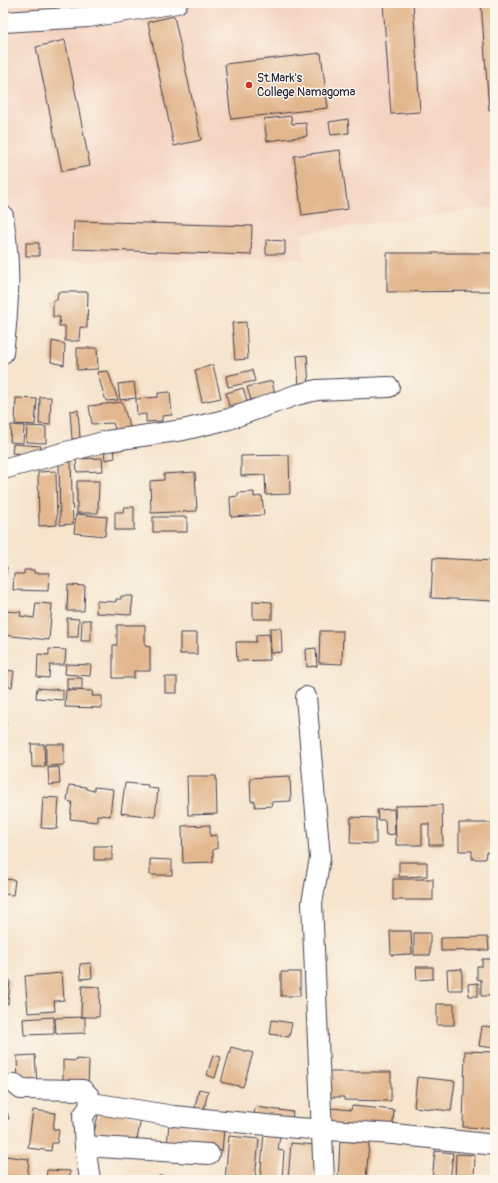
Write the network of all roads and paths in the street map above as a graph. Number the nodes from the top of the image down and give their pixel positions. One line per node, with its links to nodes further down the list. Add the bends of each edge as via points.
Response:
1 (177, 3): 2 (street, via 88,17)
2 (3, 22)
3 (3, 216): 4 (street, via 8,252)
4 (6, 279): 5 (street, via 9,306)
5 (3, 353)
6 (389, 387): 7 (street, via 317,390 296,394 230,419 183,430 107,441)
7 (3, 469)
8 (306, 697): 11 (street, via 320,858 312,903)
9 (14, 1084): 10 (street, via 22,1089 83,1090 88,1096)
10 (90, 1106): 11 (street, via 98,1104 174,1116); 13 (street, via 83,1116)
11 (322, 1130): 12 (street, via 394,1134); 16 (street)
12 (495, 1145)
13 (85, 1146): 14 (street); 15 (street)
14 (209, 1154)
15 (90, 1180)
16 (324, 1180)

